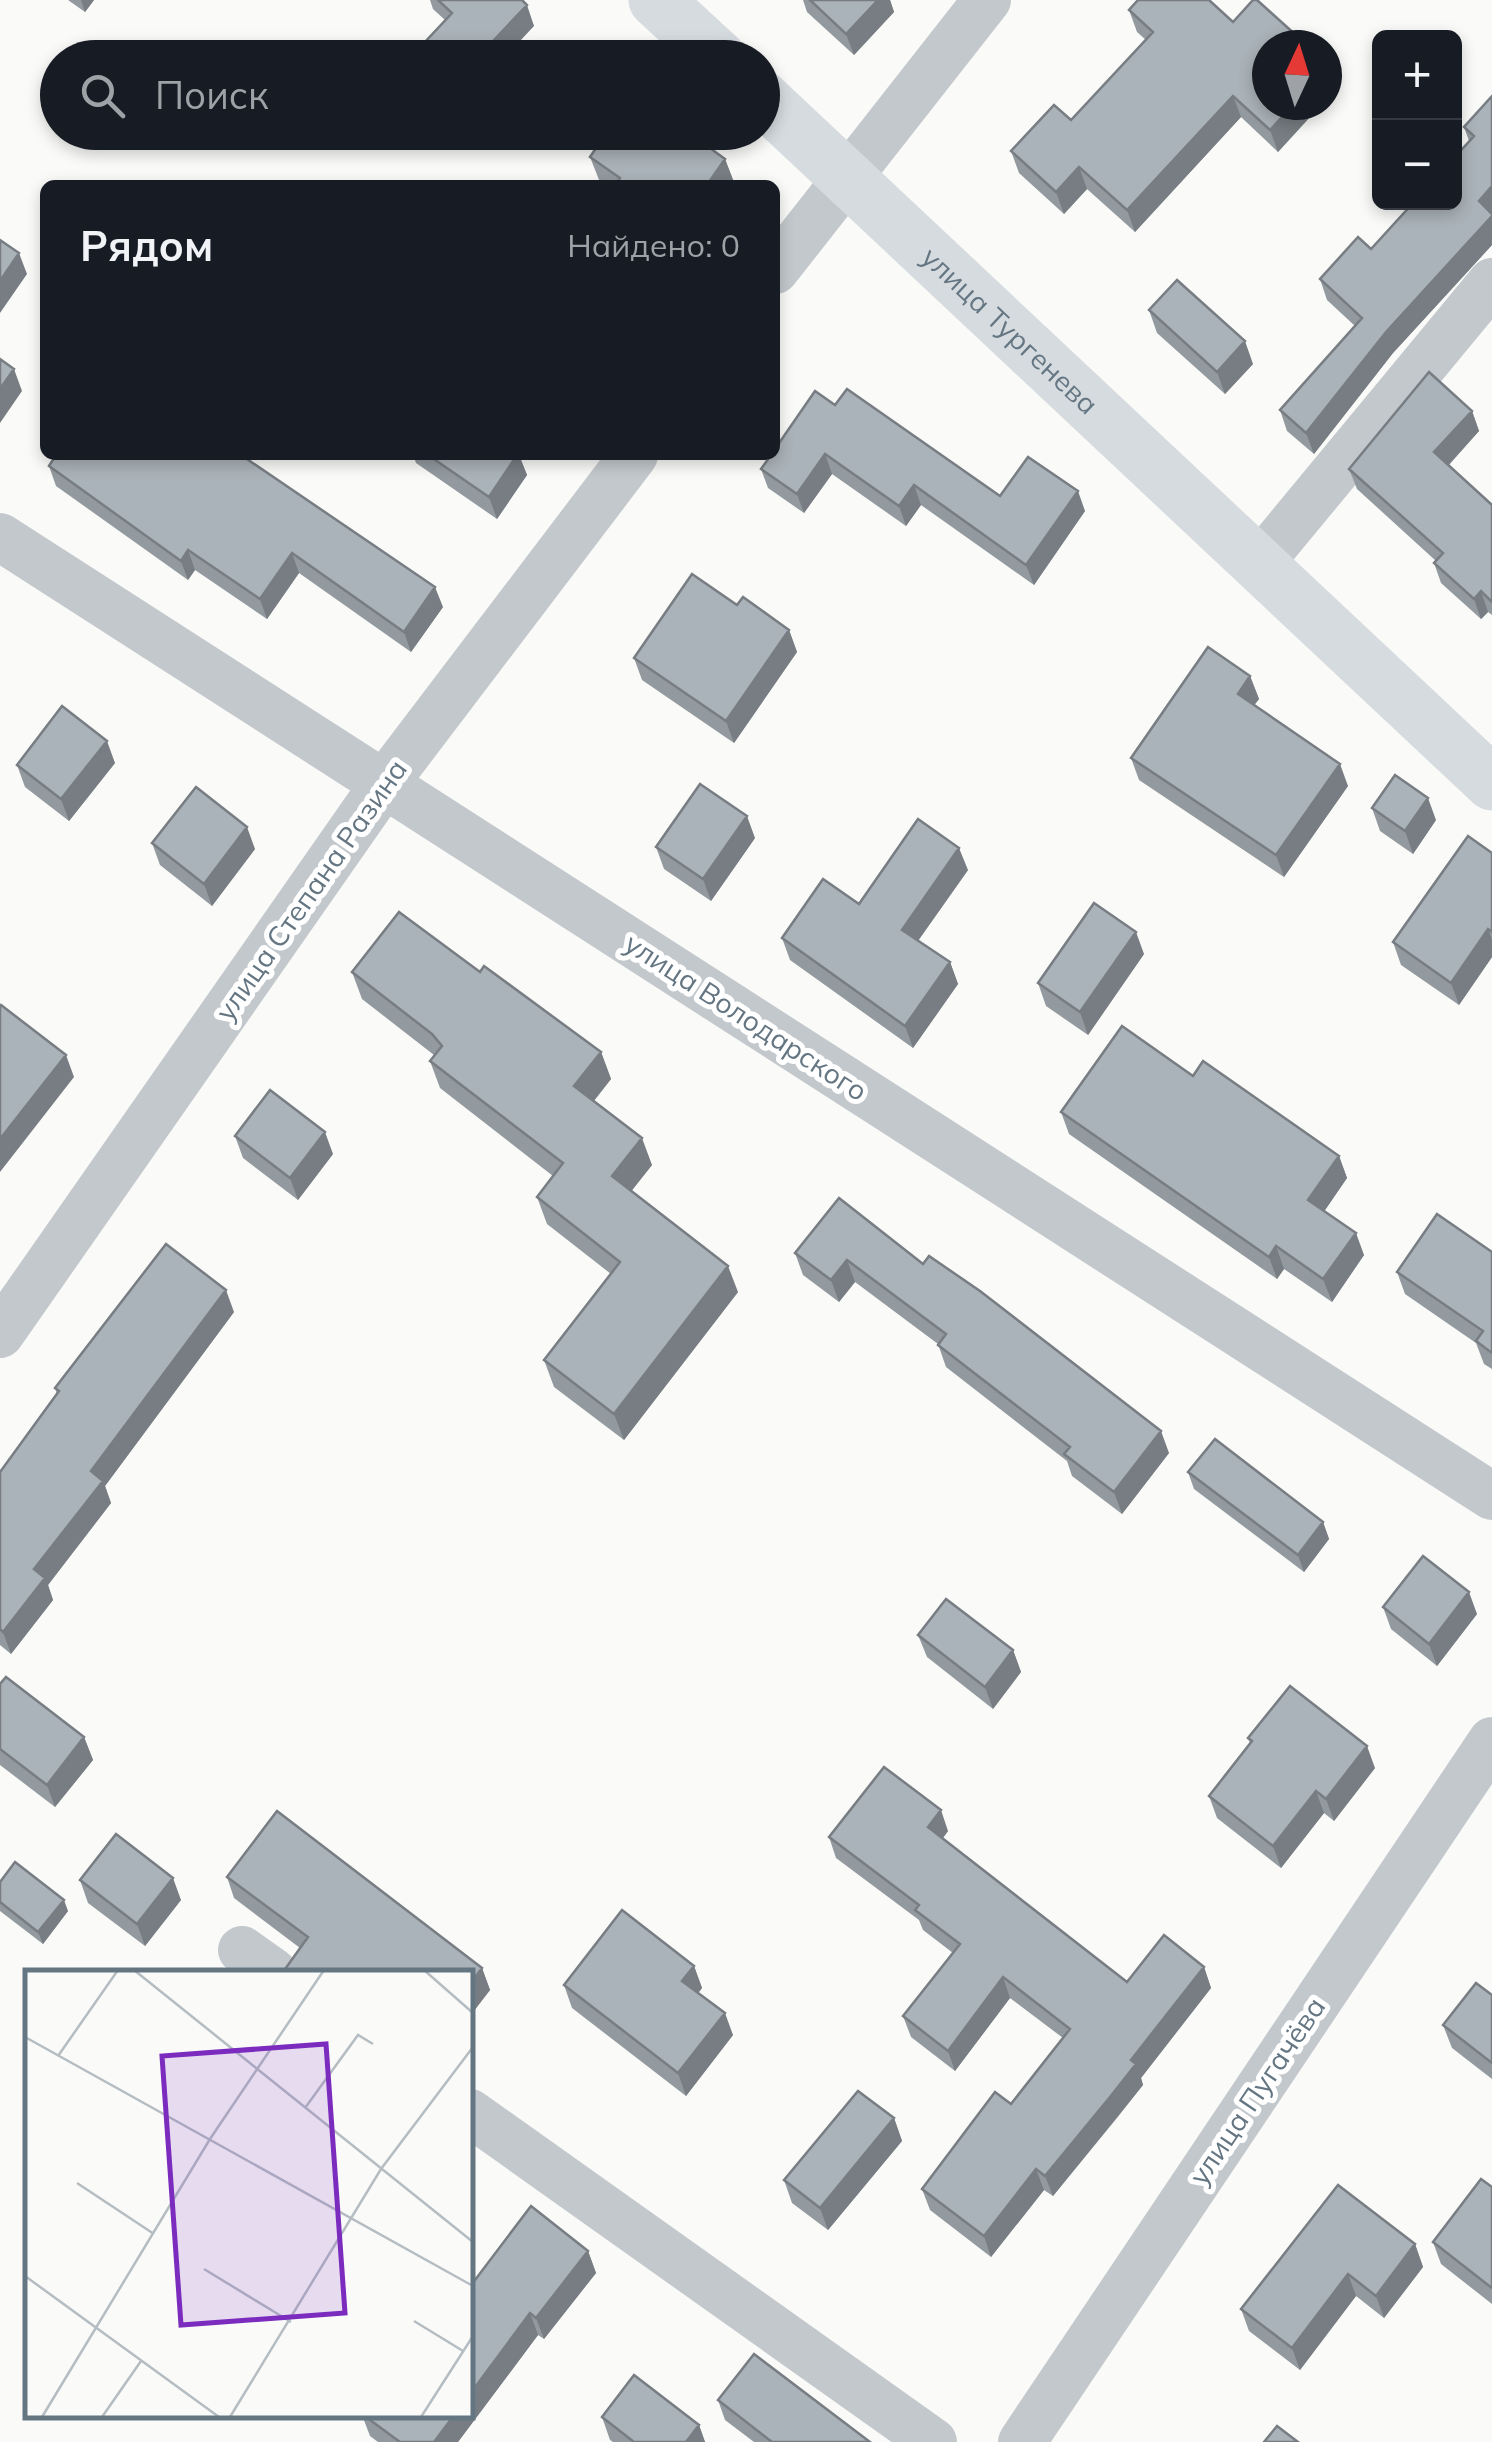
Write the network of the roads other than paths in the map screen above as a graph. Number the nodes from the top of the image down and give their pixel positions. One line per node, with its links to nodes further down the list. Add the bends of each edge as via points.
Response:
1 (656, 0): 3 (main road)
2 (987, 0): 5 (street)
3 (699, 40)
4 (780, 115): 5 (main road, улица Тургенева)
5 (846, 176): 6 (street); 10 (main road, улица Тургенева)
6 (780, 263)
7 (1492, 282): 10 (street)
8 (630, 460): 12 (street, улица Степана Разина)
9 (0, 537): 12 (street, улица Володарского)
10 (1258, 565): 11 (main road, улица Тургенева)
11 (1492, 783)
12 (384, 784): 13 (street, улица Степана Разина); 14 (street, улица Володарского)
13 (0, 1334)
14 (1492, 1496)
15 (1492, 1741): 18 (street, улица Пугачёва)
16 (472, 2113): 17 (street)
17 (932, 2442)
18 (1022, 2442)

